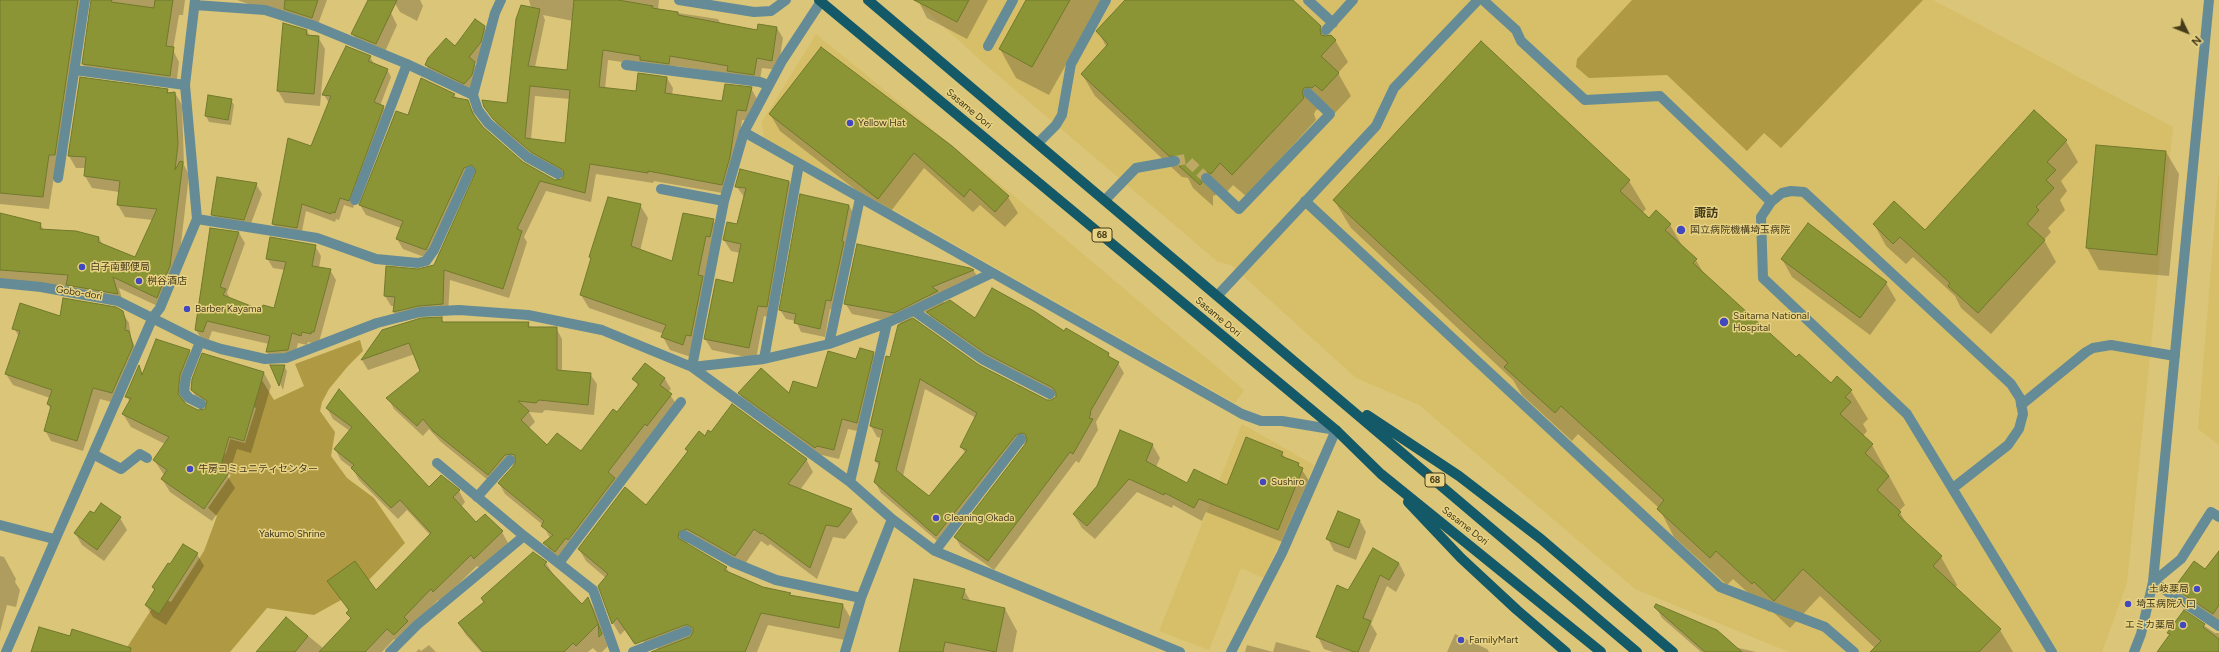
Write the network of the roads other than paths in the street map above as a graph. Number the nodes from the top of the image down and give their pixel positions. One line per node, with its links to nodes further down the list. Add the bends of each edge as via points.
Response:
1 (85, 0): 18 (street)
2 (501, 0): 22 (street, via 495,13)
3 (679, 0): 4 (street, via 754,12 771,11)
4 (786, 0)
5 (821, 0): 20 (street); 55 (main road, Sasame Dori / 68)
6 (868, 0): 24 (main road, Sasame Dori / 68)
7 (1013, 0): 15 (street)
8 (1106, 0): 24 (street, via 1071,64 1062,115)
9 (1308, 0): 10 (street, via 1329,26)
10 (1353, 0)
11 (1478, 0): 36 (street, via 1394,88 1376,126)
12 (1483, 0): 37 (street, via 1516,30 1521,41 1585,100 1660,96)
13 (2209, 0): 47 (street)
14 (195, 3): 16 (street, via 265,10 315,26); 19 (street)
15 (988, 46)
16 (407, 64): 22 (street); 33 (street)
17 (626, 65): 20 (street)
18 (75, 70): 19 (street); 29 (street)
19 (185, 85): 38 (street)
20 (768, 85): 23 (street)
21 (1308, 93): 30 (street, via 1330,114 1239,209)
22 (473, 95): 28 (street, via 478,110 488,123 527,157)
23 (744, 132): 26 (street); 35 (street)
24 (1038, 143): 34 (main road, Sasame Dori / 68)
25 (1175, 161): 34 (street, via 1136,168)
26 (799, 164): 32 (street); 48 (street)
27 (470, 171): 38 (street, via 434,250 426,261 418,263 376,259 317,238)
28 (558, 174)
29 (58, 178)
30 (1206, 178)
31 (660, 189): 35 (street)
32 (860, 198): 39 (street); 46 (street)
33 (356, 200)
34 (1105, 200): 41 (main road, Sasame Dori / 68)
35 (724, 201): 49 (street)
36 (1305, 201): 41 (street); 89 (street, via 1720,587 1825,627)
37 (1771, 202): 54 (street, via 1782,193 1804,192 2012,384); 63 (street, via 1761,217 1763,278 1906,414)
38 (197, 219): 43 (street, via 160,308)
39 (992, 273): 42 (street); 55 (street, via 1242,414 1261,421 1282,421)
40 (0, 283): 43 (street, Gobo-dori, via 118,300)
41 (1218, 295): 50 (main road, Sasame Dori / 68)
42 (914, 311): 44 (street); 51 (street, via 982,359)
43 (153, 317): 45 (street, Gobo-dori); 57 (street)
44 (887, 323): 46 (street); 62 (street)
45 (200, 342): 49 (street, Gobo-dori, via 265,359 286,358 378,323 420,312 459,310 528,315 602,330); 53 (street, via 186,377 184,392 189,398)
46 (829, 344): 48 (street)
47 (2175, 356): 54 (street, via 2111,345 2094,348); 73 (street)
48 (764, 358): 49 (street)
49 (692, 367): 62 (street, Gobo-dori)
50 (1332, 392): 87 (main road, Sasame Dori / 68); 88 (main road, via 1465,480 1541,539)
51 (1050, 394)
52 (681, 402): 72 (street)
53 (201, 404)
54 (2021, 405): 63 (street, via 2023,414 2019,429 2008,445)
55 (1336, 430): 61 (main road, Sasame Dori / 68); 84 (street, via 1282,553)
56 (1020, 439): 71 (street)
57 (93, 454): 58 (street, via 120,469 140,454); 70 (street)
58 (147, 458)
59 (510, 460): 64 (street)
60 (437, 463): 64 (street)
61 (1381, 474): 85 (main road, via 1461,558); 86 (main road, Sasame Dori / 68)
62 (850, 482): 66 (street, Gobo-dori)
63 (1953, 488): 77 (street)
64 (477, 497): 69 (street)
65 (2219, 517): 73 (street, via 2211,512 2181,559)
66 (892, 519): 71 (street, Gobo-dori); 74 (street)
67 (0, 525): 70 (street)
68 (684, 535): 74 (street, via 732,562 776,580)
69 (524, 536): 72 (street); 80 (street, via 416,625)
70 (54, 539): 79 (street)
71 (935, 552): 83 (street, Gobo-dori)
72 (559, 563): 78 (street, via 594,590)
73 (2153, 582): 75 (street); 90 (street, via 2141,634)
74 (861, 598): 82 (street)
75 (2219, 626)
76 (687, 632): 81 (street)
77 (2048, 650)
78 (612, 651)
79 (6, 652)
80 (390, 652)
81 (633, 652)
82 (845, 652)
83 (1180, 652)
84 (1231, 652)
85 (1566, 652)
86 (1601, 652)
87 (1636, 652)
88 (1673, 652)
89 (1854, 652)
90 (2134, 652)

